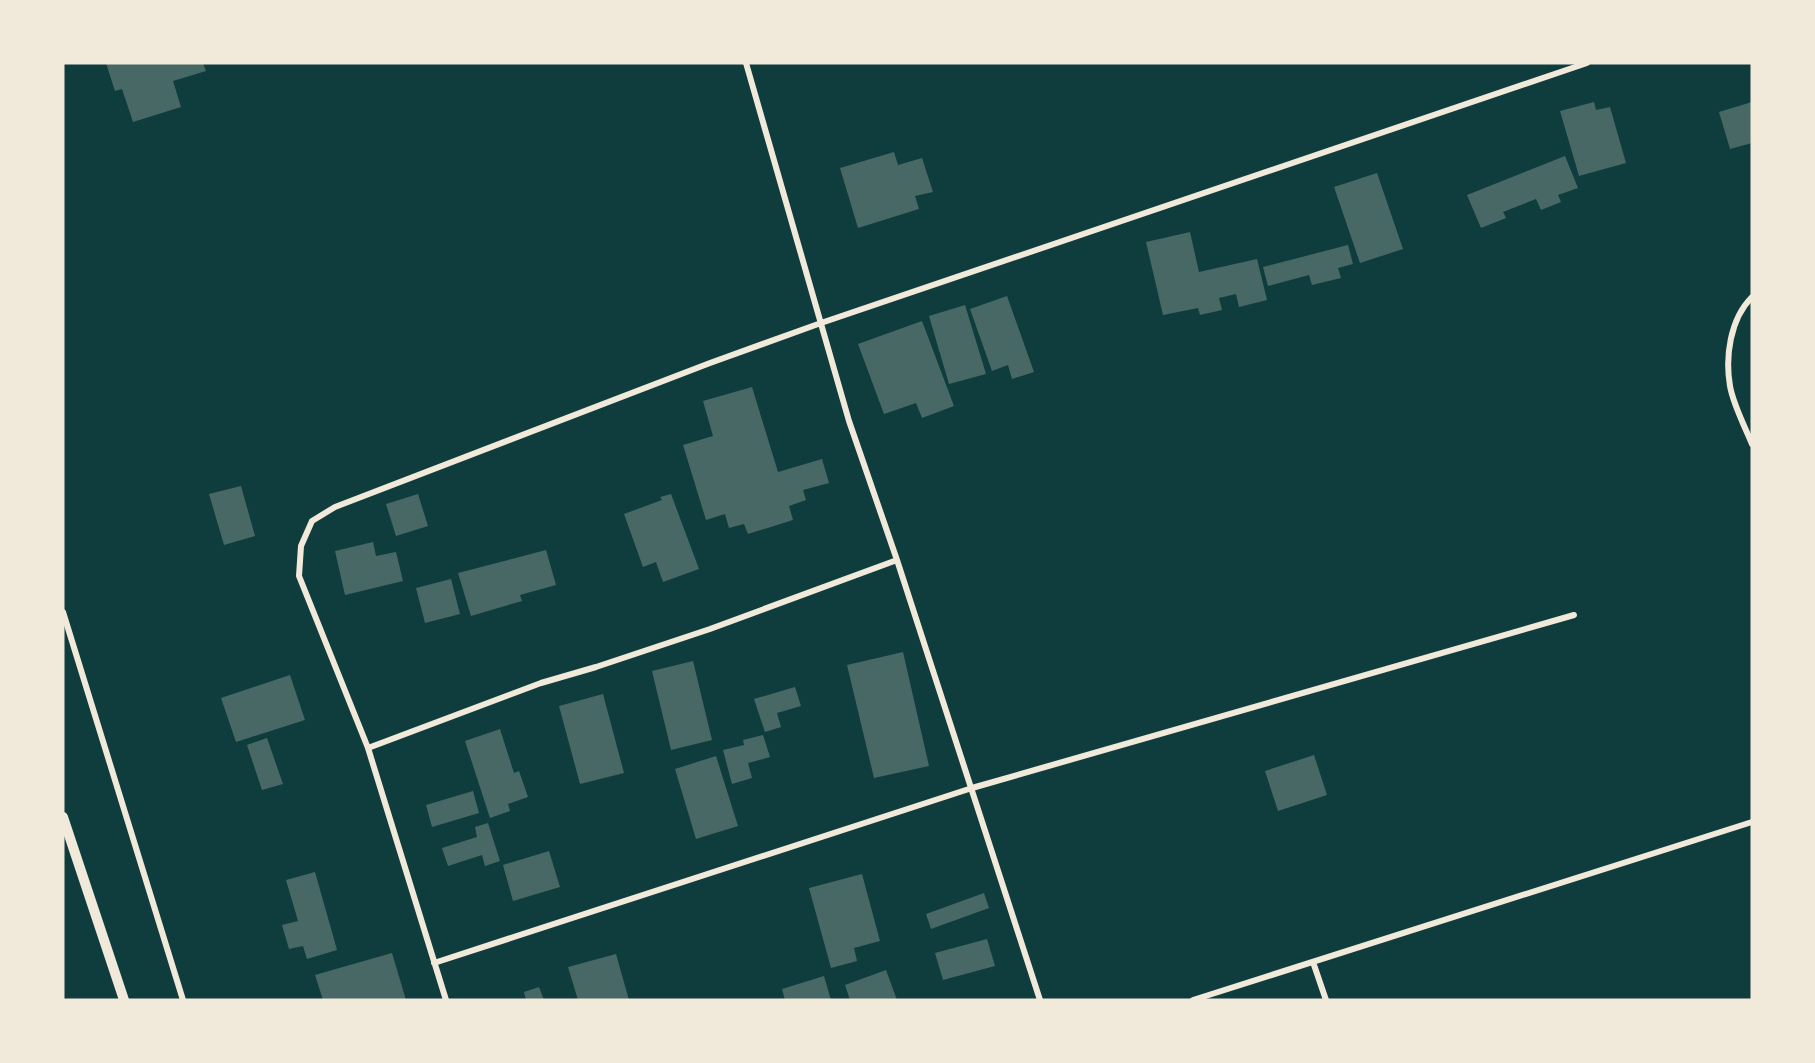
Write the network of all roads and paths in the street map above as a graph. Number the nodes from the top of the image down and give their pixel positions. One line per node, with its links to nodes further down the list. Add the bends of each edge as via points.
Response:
1 (746, 63): 4 (street)
2 (1587, 63): 4 (street)
3 (1752, 297): 5 (street, via 1733,327 1728,358 1730,387)
4 (821, 324): 6 (street, via 849,421); 9 (street, via 335,507 312,521 301,546 300,576)
5 (1752, 444)
6 (897, 560): 9 (street, via 710,629 541,683); 10 (street)
7 (63, 612): 16 (street)
8 (1574, 615): 10 (street)
9 (368, 748): 14 (street)
10 (972, 788): 14 (street); 18 (street)
11 (63, 817): 15 (street)
12 (1752, 822): 13 (street)
13 (1313, 962): 19 (street); 20 (street)
14 (434, 963): 17 (street)
15 (124, 1000)
16 (183, 1000)
17 (446, 1000)
18 (1040, 1000)
19 (1193, 1000)
20 (1326, 1000)

